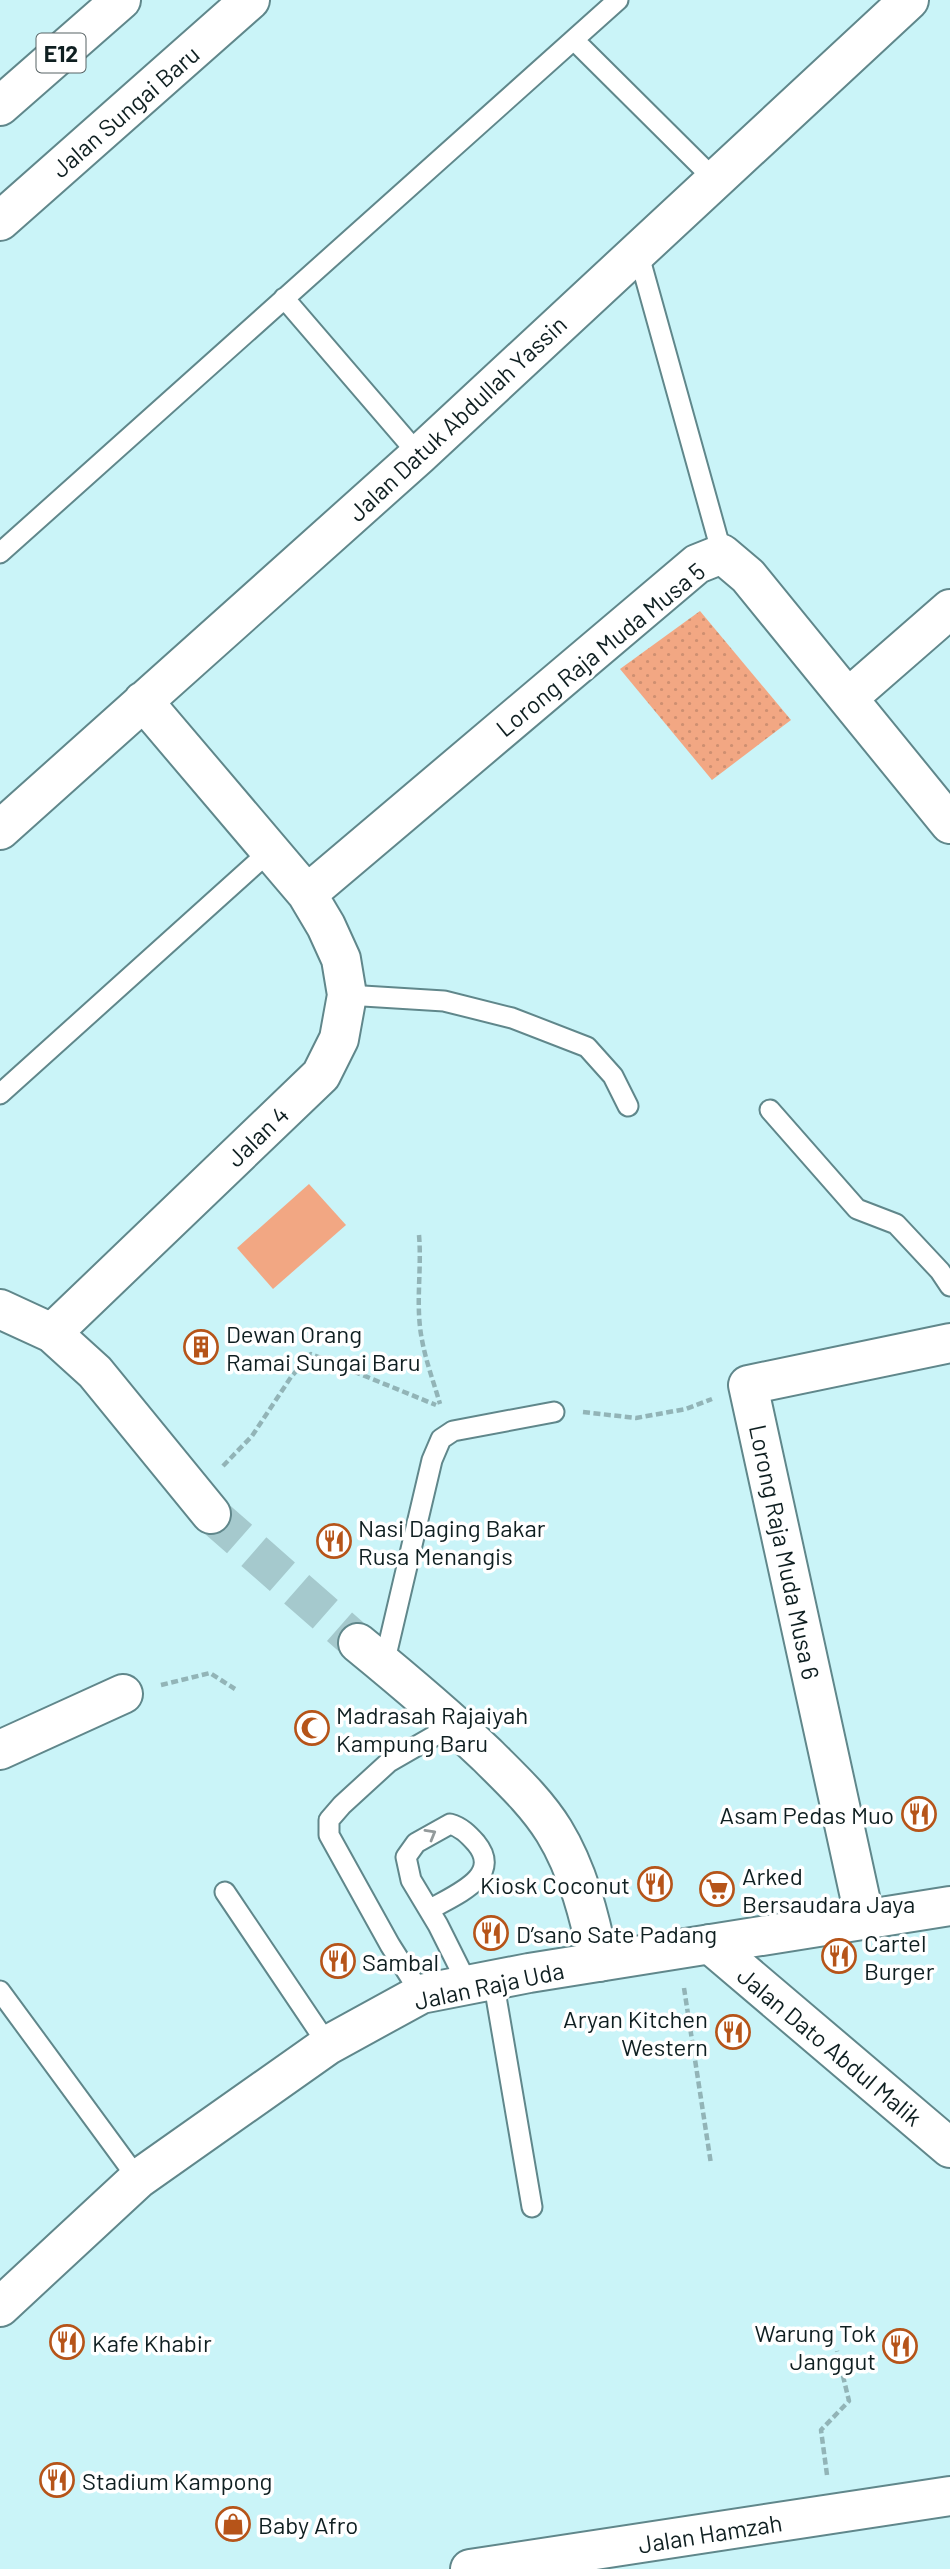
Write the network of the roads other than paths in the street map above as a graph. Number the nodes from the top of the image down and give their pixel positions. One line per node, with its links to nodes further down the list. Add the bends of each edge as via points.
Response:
1 (121, 0): 6 (main road, E12)
2 (250, 0): 8 (main road, Jalan Sungai Baru)
3 (618, 0): 5 (lane)
4 (909, 0): 7 (main road, Jalan Datuk Abdullah Yassin)
5 (574, 40): 7 (lane); 10 (lane)
6 (0, 106)
7 (716, 181): 9 (main road, Jalan Datuk Abdullah Yassin)
8 (0, 221)
9 (638, 252): 11 (main road, Jalan Datuk Abdullah Yassin); 13 (lane)
10 (284, 298): 11 (lane); 12 (lane)
11 (419, 455): 16 (main road, Jalan Datuk Abdullah Yassin)
12 (0, 553)
13 (722, 554): 15 (main road, Lorong Raja Muda Musa 5, via 748,576); 20 (main road, Lorong Raja Muda Musa 5, via 697,564)
14 (950, 609): 15 (main road)
15 (848, 698): 17 (main road, Lorong Raja Muda Musa 5)
16 (143, 701): 18 (main road, Jalan Datuk Abdullah Yassin); 19 (main road, Jalan 4)
17 (950, 824)
18 (0, 830)
19 (271, 850): 20 (main road, Jalan 4); 22 (lane)
20 (307, 894): 21 (main road, Jalan 4, via 341,959)
21 (346, 995): 23 (lane, via 444,1001 512,1018 587,1047 613,1076); 27 (main road, Jalan 4, via 339,1039 321,1075)
22 (0, 1094)
23 (628, 1106)
24 (770, 1110): 25 (lane, via 857,1209 896,1224)
25 (950, 1286)
26 (0, 1309): 27 (main road)
27 (52, 1332): 30 (main road, via 95,1372)
28 (950, 1343): 38 (main road, Lorong Raja Muda Musa 6, via 748,1385)
29 (554, 1412): 31 (lane, via 453,1431 441,1439)
30 (202, 1503)
31 (371, 1653): 33 (main road)
32 (123, 1695): 34 (main road)
33 (455, 1724): 40 (main road, via 526,1794 554,1832 590,1918); 43 (lane, via 389,1762 329,1820 329,1835)
34 (0, 1750)
35 (225, 1892): 44 (lane)
36 (950, 1906): 38 (main road, Jalan Raja Uda)
37 (429, 1910): 37 (lane, one-way to 37, via 411,1880 406,1857 416,1843 450,1824 469,1834 484,1853 485,1863 474,1882); 41 (lane)
38 (865, 1920): 39 (main road, Jalan Raja Uda)
39 (694, 1947): 40 (main road, Jalan Raja Uda); 45 (main road, Jalan Dato Abdul Malik)
40 (599, 1962): 41 (main road, Jalan Raja Uda)
41 (480, 1982): 43 (main road, Jalan Raja Uda); 47 (lane)
42 (0, 1991): 46 (lane)
43 (421, 1994): 44 (main road, Jalan Raja Uda)
44 (328, 2045): 46 (main road, Jalan Raja Uda)
45 (950, 2148)
46 (138, 2179): 48 (main road, Jalan Raja Uda)
47 (532, 2207)
48 (0, 2307)
49 (950, 2496): 50 (main road, Jalan Hamzah)
50 (470, 2569)

